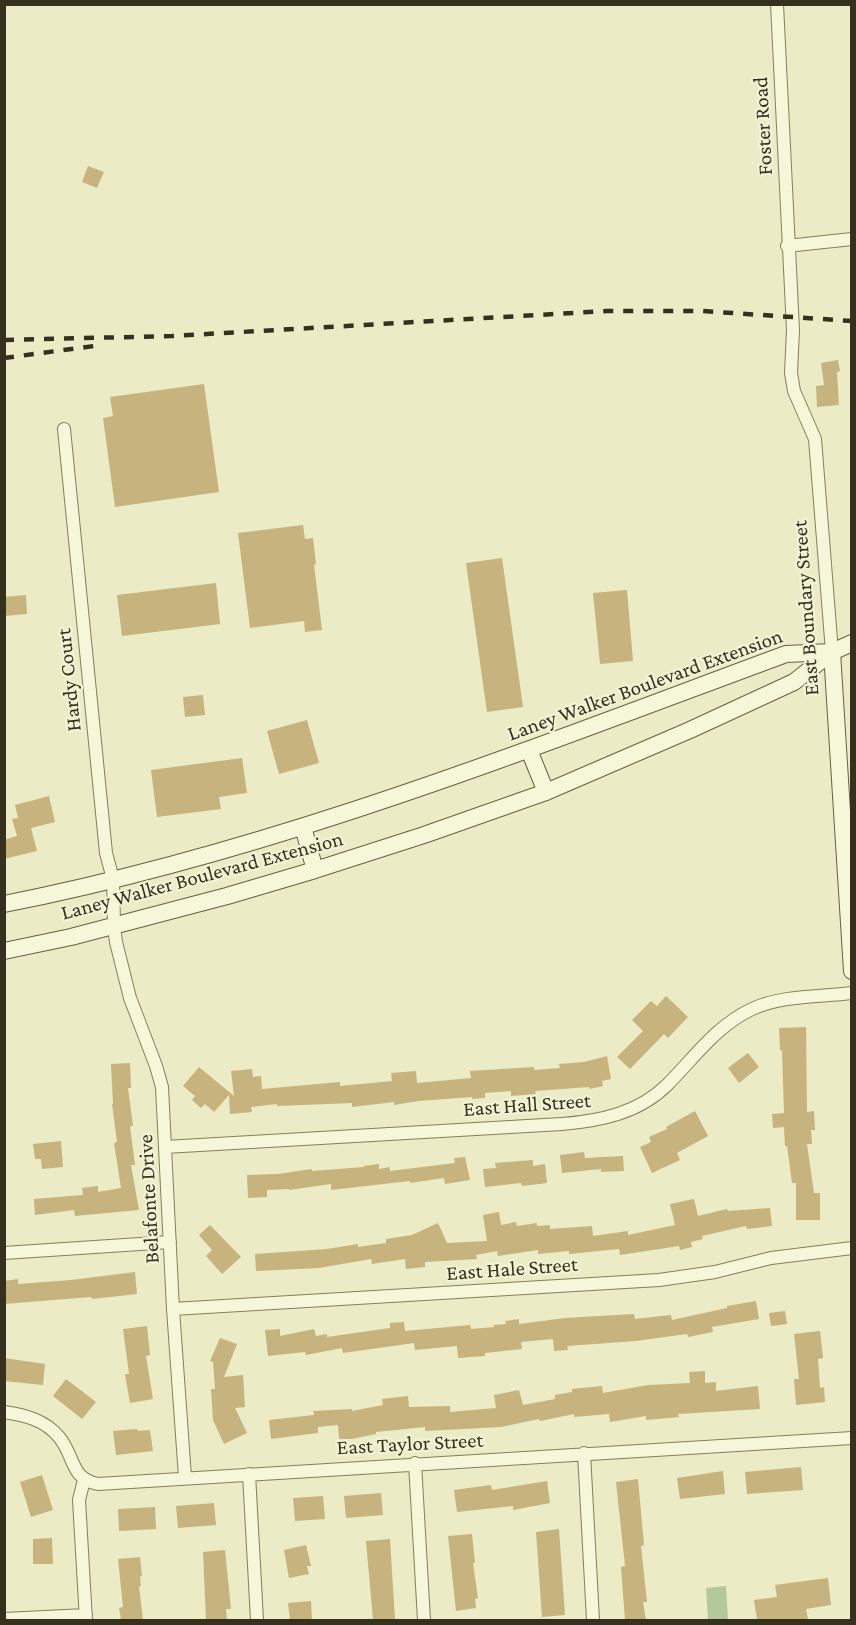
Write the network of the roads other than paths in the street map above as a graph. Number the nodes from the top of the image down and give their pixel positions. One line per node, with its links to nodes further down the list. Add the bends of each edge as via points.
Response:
1 (777, 4): 3 (street, Foster Road)
2 (852, 239): 3 (street)
3 (787, 246): 6 (street, East Boundary Street, via 793,330 791,373 794,391 815,439)
4 (64, 429): 11 (street, Hardy Court, via 106,854)
5 (852, 644): 6 (main road)
6 (832, 652): 7 (main road, Laney Walker Boulevard Extension, via 786,654); 8 (main road, Laney Walker Boulevard Extension, via 794,682); 15 (main road, East Boundary Street)
7 (529, 750): 8 (main road); 9 (main road, Laney Walker Boulevard Extension)
8 (546, 792): 10 (main road, Laney Walker Boulevard Extension)
9 (303, 827): 10 (main road); 11 (main road, Laney Walker Boulevard Extension)
10 (315, 870): 13 (main road, Laney Walker Boulevard Extension)
11 (113, 879): 12 (main road, Laney Walker Boulevard Extension); 13 (street, Hardy Court)
12 (4, 904)
13 (114, 926): 14 (main road, Laney Walker Boulevard Extension); 17 (street, Belafonte Drive, via 130,998 162,1087)
14 (4, 951)
15 (852, 971)
16 (852, 993): 17 (street, East Hall Street, via 780,1000 754,1008 723,1026 652,1097 605,1119)
17 (165, 1147): 18 (street, Belafonte Drive)
18 (170, 1242): 20 (street); 21 (street, Belafonte Drive)
19 (852, 1248): 21 (street, East Hale Street, via 771,1258 659,1280)
20 (5, 1252)
21 (173, 1309): 27 (street, Belafonte Drive)
22 (4, 1412): 28 (street, via 31,1416 57,1435)
23 (852, 1438): 24 (street, East Taylor Street)
24 (584, 1454): 25 (street, East Taylor Street); 33 (street)
25 (415, 1463): 26 (street, East Taylor Street); 32 (street)
26 (249, 1474): 27 (street, East Taylor Street); 31 (street)
27 (185, 1477): 28 (street, East Taylor Street, via 98,1484)
28 (84, 1480): 29 (street, via 79,1500)
29 (86, 1618): 30 (street)
30 (4, 1619)
31 (257, 1620)
32 (424, 1620)
33 (593, 1620)

